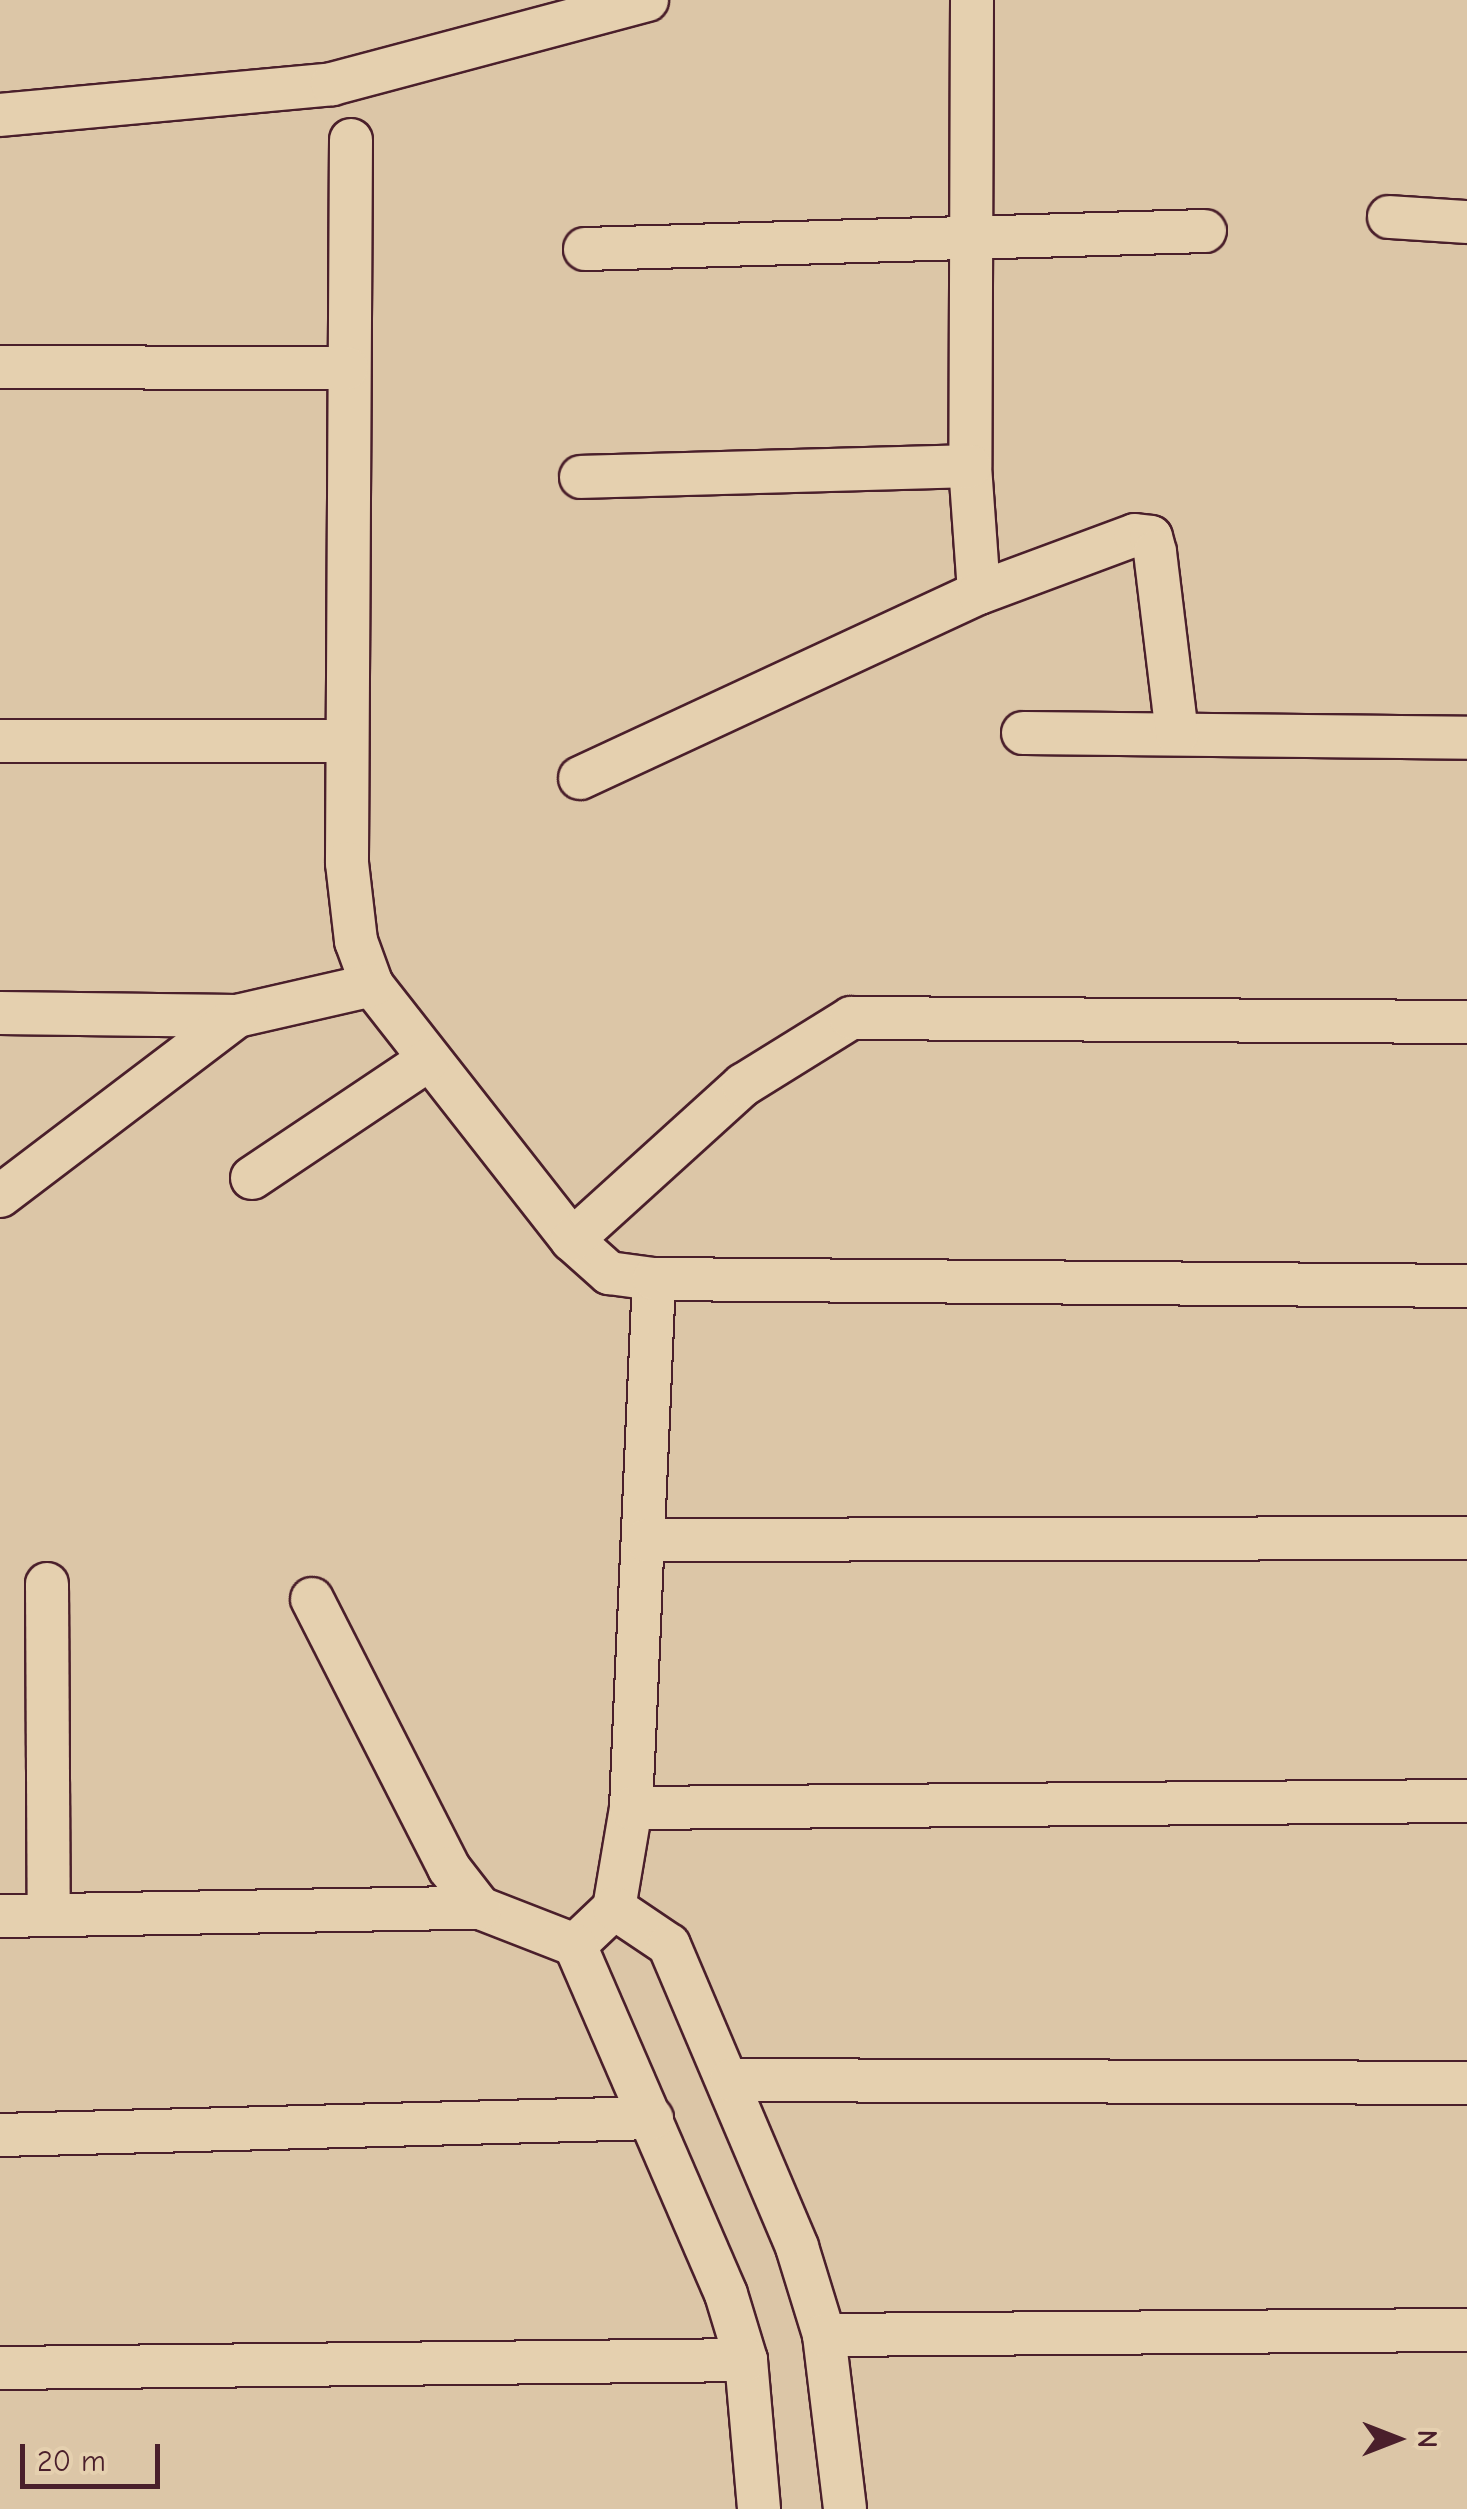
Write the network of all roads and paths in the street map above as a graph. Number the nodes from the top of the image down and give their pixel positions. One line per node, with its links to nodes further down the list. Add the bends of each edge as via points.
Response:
1 (648, 0): 3 (street, via 332,84)
2 (972, 0): 8 (street)
3 (0, 115)
4 (351, 140): 11 (street)
5 (1389, 217): 6 (street)
6 (1467, 222)
7 (1205, 231): 8 (street)
8 (970, 238): 9 (street); 12 (street)
9 (585, 250)
10 (0, 367): 11 (street)
11 (347, 368): 19 (street)
12 (970, 466): 13 (street); 14 (street)
13 (582, 478)
14 (980, 593): 16 (street, via 1135,535 1152,537); 20 (street)
15 (1023, 732): 16 (street)
16 (1177, 734): 17 (street)
17 (1467, 738)
18 (0, 741): 19 (street)
19 (347, 741): 21 (street, via 347,863 356,942)
20 (580, 778)
21 (372, 986): 23 (street); 25 (street)
22 (0, 1013): 23 (street)
23 (238, 1016): 27 (street)
24 (1467, 1022): 28 (street, via 852,1018 743,1084)
25 (428, 1060): 26 (street); 28 (street, via 501,1143)
26 (252, 1178)
27 (0, 1196)
28 (572, 1240): 29 (street, via 609,1273)
29 (654, 1279): 30 (street); 32 (street)
30 (1467, 1286)
31 (1467, 1538): 32 (street)
32 (646, 1540): 36 (street)
33 (47, 1584): 39 (street)
34 (312, 1600): 37 (street, via 449,1868)
35 (1467, 1801): 36 (street)
36 (631, 1808): 38 (street)
37 (480, 1908): 39 (street); 41 (street)
38 (614, 1908): 41 (street); 42 (street, via 669,1945)
39 (49, 1915): 40 (street)
40 (0, 1916)
41 (575, 1945): 44 (street)
42 (731, 2080): 43 (street); 47 (street, via 798,2247)
43 (1467, 2083)
44 (652, 2118): 45 (street); 48 (street, via 703,2231)
45 (0, 2135)
46 (1467, 2330): 47 (street)
47 (824, 2335): 51 (street)
48 (746, 2360): 49 (street); 50 (street)
49 (0, 2368)
50 (759, 2509)
51 (845, 2509)

